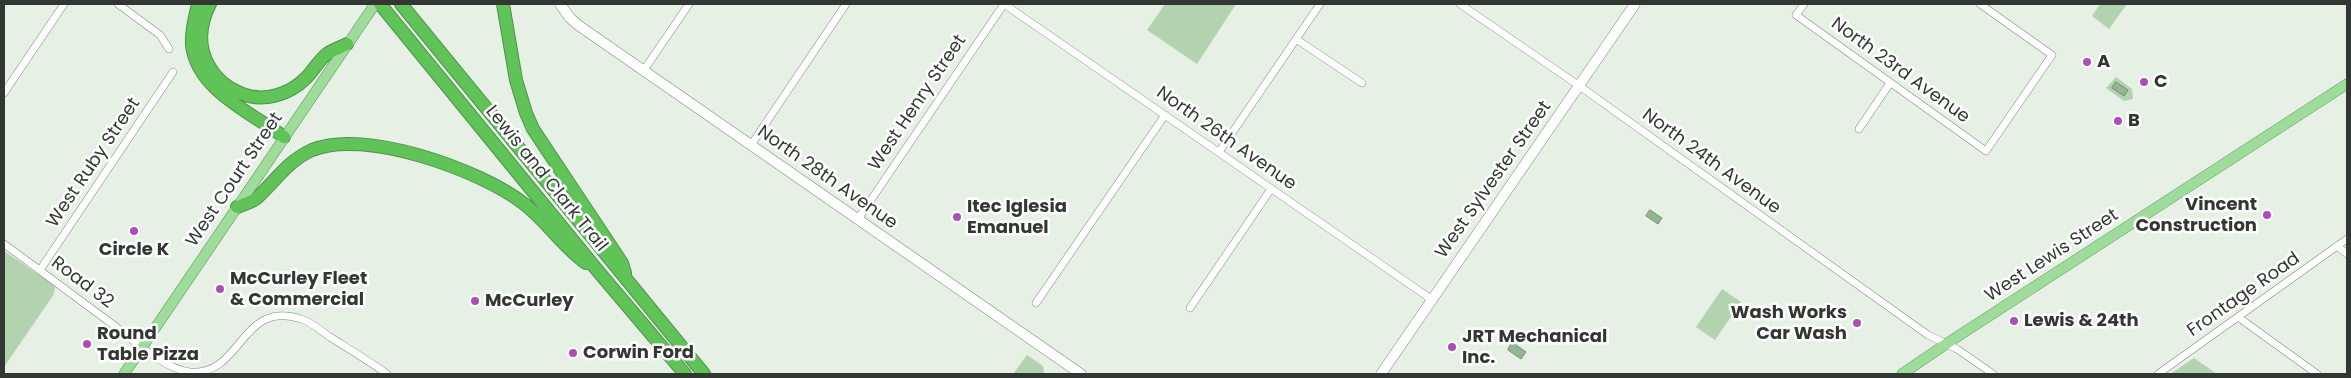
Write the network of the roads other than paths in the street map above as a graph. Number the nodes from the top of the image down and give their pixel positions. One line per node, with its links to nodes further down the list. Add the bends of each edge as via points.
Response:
1 (64, 4): 27 (street)
2 (118, 4): 20 (street, via 160,35)
3 (198, 4): 30 (highway, via 192,45 202,74 215,89)
4 (210, 4): 19 (highway, via 201,32 203,54 221,82 243,94 265,97 286,92 305,79 327,54)
5 (375, 4): 19 (main road, West Court Street)
6 (380, 4): 41 (highway, Lewis and Clark Trail)
7 (401, 4): 42 (highway, Lewis and Clark Trail)
8 (503, 4): 42 (highway, via 516,80 526,113 544,147 622,263)
9 (560, 4): 21 (street, North 28th Avenue, via 574,21)
10 (688, 4): 21 (street)
11 (846, 4): 31 (street)
12 (1004, 4): 28 (street, North 26th Avenue); 35 (street, West Henry Street)
13 (1320, 4): 18 (street)
14 (1460, 4): 26 (street, North 24th Avenue)
15 (1635, 4): 26 (street, West Sylvester Street)
16 (1804, 4): 24 (street, North 23rd Avenue, via 1796,15)
17 (1980, 4): 24 (street, North 23rd Avenue, via 2052,55 1986,151)
18 (1296, 39): 23 (street); 32 (street)
19 (347, 44): 30 (main road, West Court Street)
20 (169, 49)
21 (644, 70): 31 (street, North 28th Avenue)
22 (173, 72): 40 (street, West Ruby Street)
23 (1362, 83)
24 (1890, 83): 29 (street)
25 (2347, 84): 47 (main road, West Lewis Street)
26 (1578, 85): 43 (street, West Sylvester Street); 47 (street, North 24th Avenue, via 1928,336)
27 (4, 93)
28 (1164, 115): 32 (street, North 26th Avenue); 44 (street)
29 (1859, 128)
30 (284, 137): 34 (main road, West Court Street)
31 (751, 145): 35 (street, North 28th Avenue)
32 (1219, 152): 33 (street, North 26th Avenue)
33 (1272, 189): 43 (street, North 26th Avenue); 45 (street)
34 (237, 207): 41 (highway, via 257,198 283,169 312,150 334,144 371,144 460,169 494,183 524,204 571,252); 48 (main road, West Court Street)
35 (858, 219): 53 (street, North 28th Avenue)
36 (2347, 240): 38 (street, Frontage Road)
37 (4, 244): 40 (street, Road 32)
38 (2337, 246): 39 (street); 46 (street, Frontage Road)
39 (2347, 254)
40 (40, 270): 48 (street, Road 32)
41 (597, 270): 51 (highway, Lewis and Clark Trail)
42 (629, 285): 52 (highway, Lewis and Clark Trail)
43 (1431, 299): 54 (street, West Sylvester Street)
44 (1036, 303)
45 (1190, 308)
46 (2238, 317): 57 (street, Frontage Road); 58 (street)
47 (1946, 344): 55 (main road, West Lewis Street); 56 (street, North 24th Avenue)
48 (143, 347): 49 (main road, West Court Street); 50 (street, Road 32, via 183,371 206,371 224,362 259,323 291,316 308,322)
49 (124, 374)
50 (387, 374)
51 (686, 374)
52 (704, 374)
53 (1081, 374)
54 (1380, 374)
55 (1902, 374)
56 (1993, 374)
57 (2158, 374)
58 (2316, 374)

